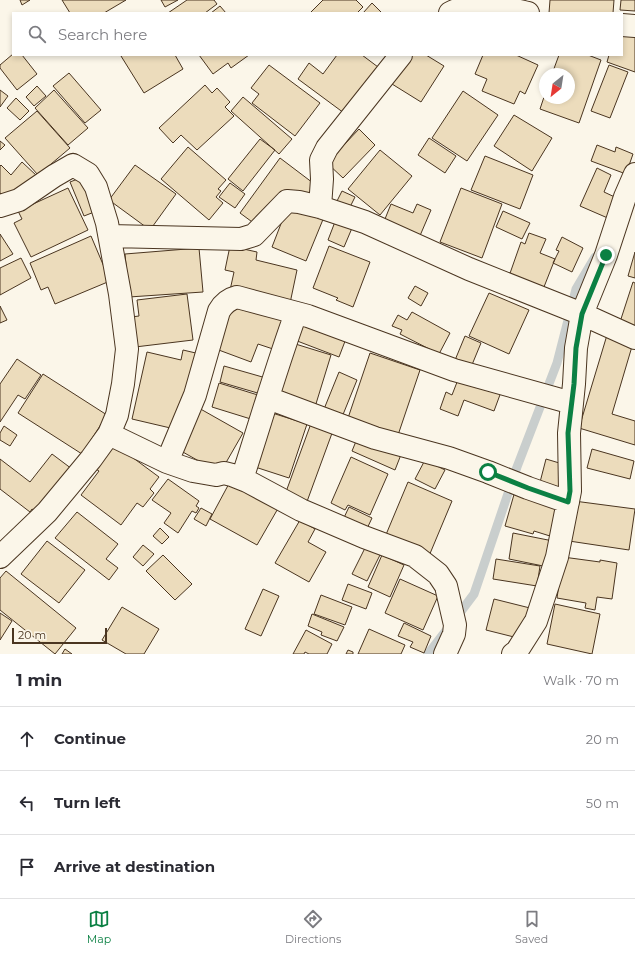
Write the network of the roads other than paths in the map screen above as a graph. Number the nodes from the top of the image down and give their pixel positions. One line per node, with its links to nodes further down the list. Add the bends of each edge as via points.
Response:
1 (452, 12): 2 (street, via 480,5)
2 (524, 12)
3 (623, 25): 4 (street)
4 (635, 26)
5 (400, 56): 8 (street, via 327,148 321,160)
6 (635, 174): 11 (street)
7 (0, 206): 9 (street, via 19,200 73,165 88,174 96,187)
8 (320, 206): 9 (street, via 287,201 254,235 241,239); 11 (street, via 365,222 469,269)
9 (110, 236): 15 (street, via 127,349 117,415)
10 (296, 313): 13 (street); 14 (street, via 454,370); 16 (street, via 237,297 231,298 222,306 195,395)
11 (582, 314): 12 (street); 14 (street, via 576,348)
12 (635, 338)
13 (268, 398): 17 (street); 18 (street, via 375,438 448,458)
14 (572, 403): 18 (street, via 568,433)
15 (108, 434): 16 (street); 19 (street, via 91,459 47,512)
16 (168, 462): 17 (street, via 193,471 216,475 224,473)
17 (242, 479): 21 (street, via 301,510 415,556 428,565 446,586 453,612 454,634)
18 (568, 502): 20 (street, via 557,557 536,621)
19 (0, 557)
20 (517, 653)
21 (445, 654)

